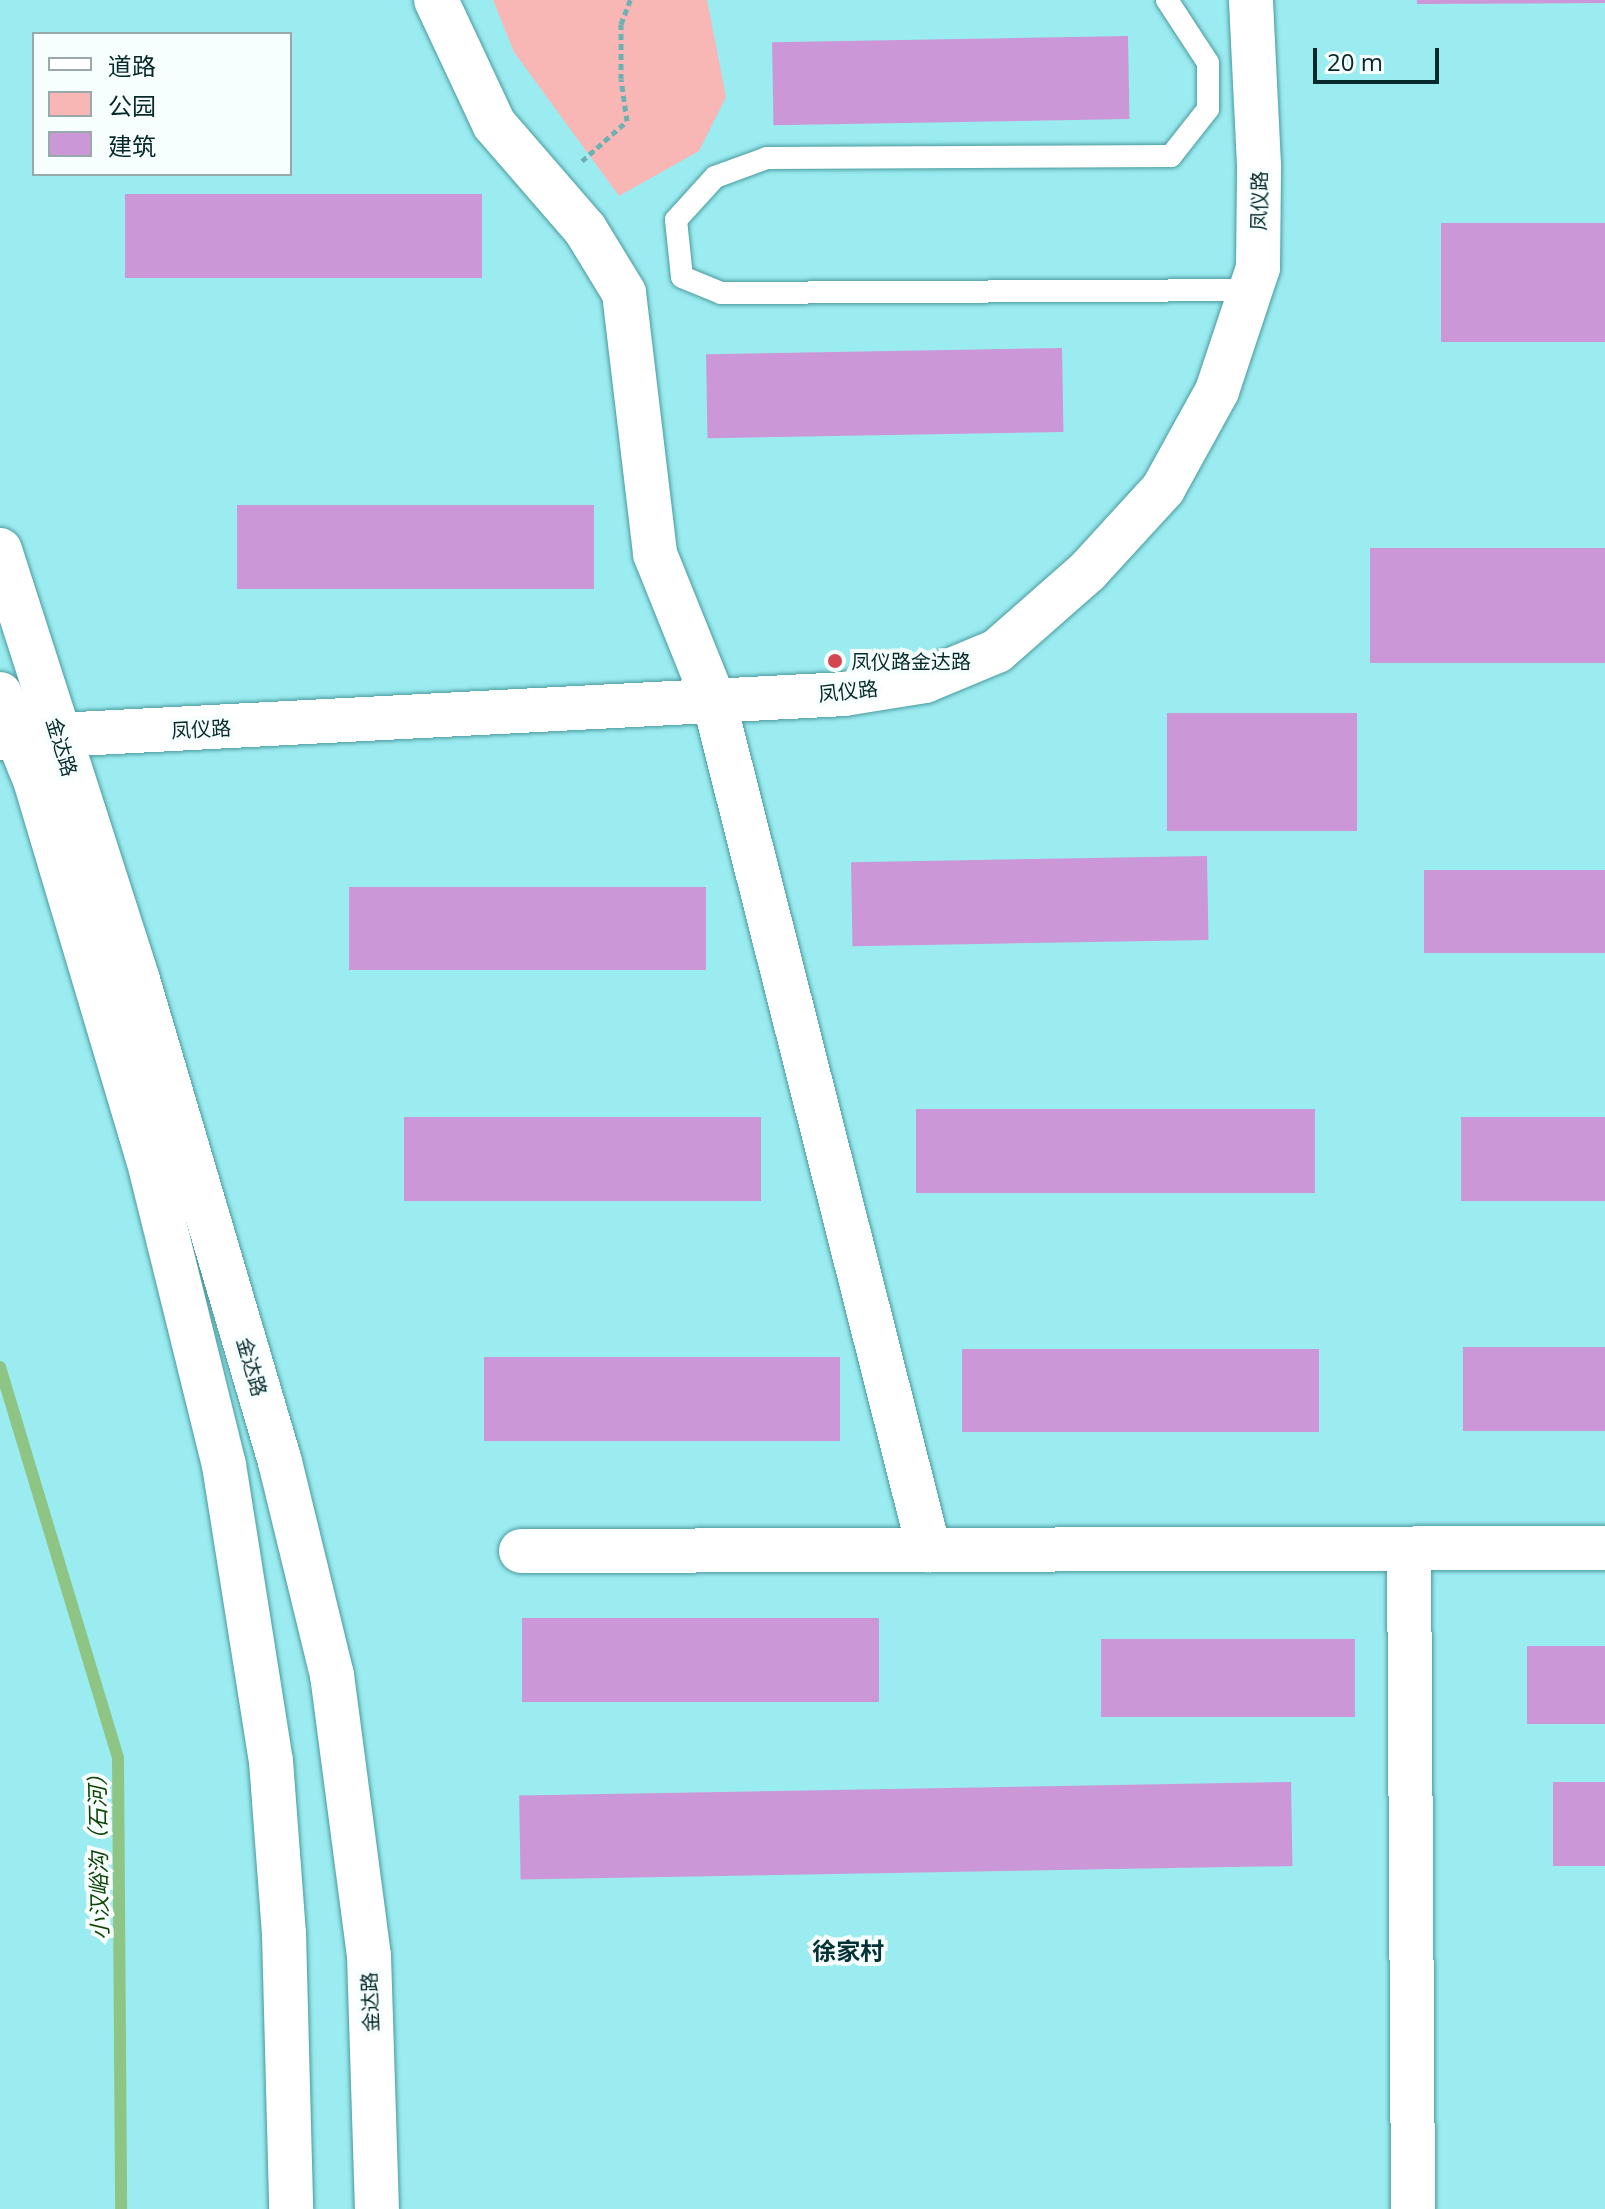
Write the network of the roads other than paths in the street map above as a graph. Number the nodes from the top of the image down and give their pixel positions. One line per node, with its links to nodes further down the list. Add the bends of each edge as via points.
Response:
1 (436, 0): 7 (street, via 494,124 585,229 624,293 655,554)
2 (1167, 0): 4 (lane, via 1208,63 1208,109 1171,156 767,158 715,177 676,220 682,277 721,293)
3 (1251, 0): 4 (street, 凤仪路, via 1259,165 1258,268)
4 (1251, 290): 7 (street, 凤仪路, via 1217,391 1163,489 1087,572 997,651 925,681 844,694)
5 (0, 550): 8 (street, 金达路)
6 (0, 694): 8 (street, 金达路)
7 (714, 701): 8 (street, 凤仪路); 11 (street)
8 (26, 738): 13 (street, 金达路, via 148,1158 224,1465 271,1761 284,1934); 14 (street, 金达路, via 138,980 280,1462 332,1675 369,1956)
9 (1605, 1548): 10 (street)
10 (1409, 1549): 11 (street); 15 (street)
11 (929, 1550): 12 (street)
12 (521, 1551)
13 (291, 2209)
14 (377, 2209)
15 (1413, 2209)

